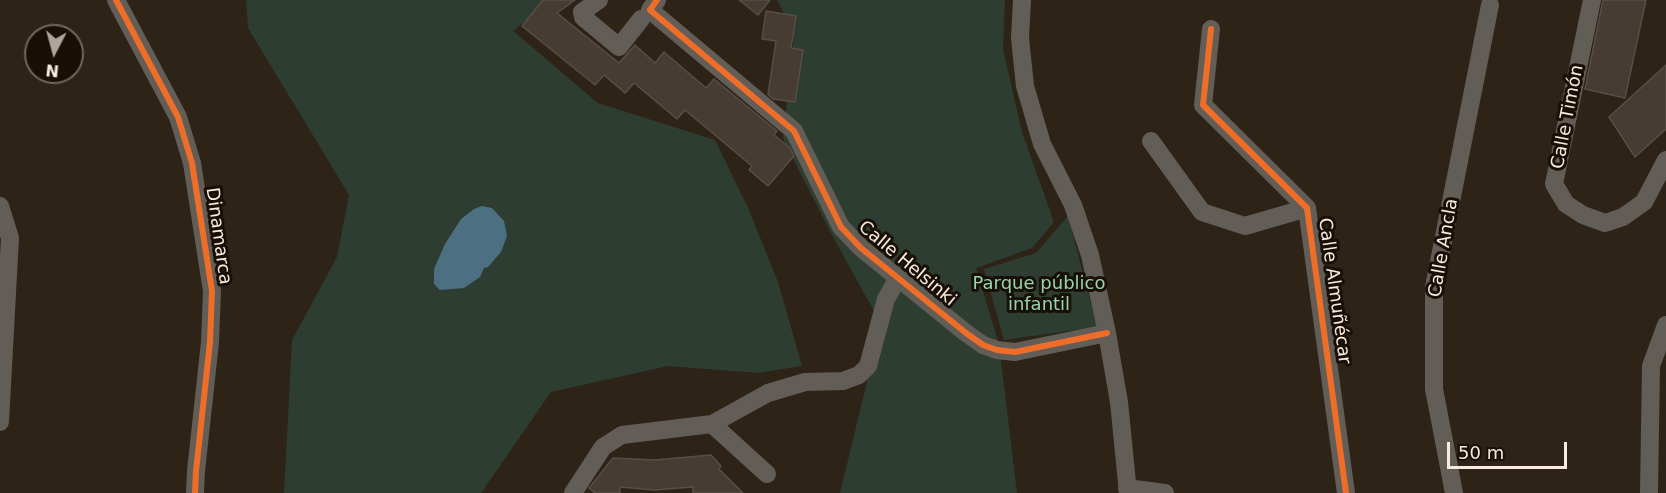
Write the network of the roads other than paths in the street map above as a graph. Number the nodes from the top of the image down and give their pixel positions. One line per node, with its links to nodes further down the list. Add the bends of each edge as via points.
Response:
1 (116, 0): 20 (street, Dinamarca, via 178,117 192,163 212,291)
2 (599, 0): 7 (street, via 582,12 583,17 619,46)
3 (657, 0): 13 (street, Calle Helsinki, via 650,10 794,132 841,227)
4 (1022, 0): 15 (street, via 1024,86 1042,144 1073,205 1090,255)
5 (1592, 0): 10 (street, Calle Timón, via 1554,184 1566,204 1605,223 1623,217 1644,202)
6 (1490, 5): 24 (street, Calle Ancla, via 1434,287 1434,389)
7 (641, 19)
8 (1211, 28): 12 (street, Calle Almuñécar, via 1203,105)
9 (1151, 141): 12 (street, Calle Almuñécar, via 1202,212 1245,226)
10 (1666, 160)
11 (0, 206): 16 (street, via 10,238)
12 (1308, 208): 23 (street, Calle Almuñécar)
13 (898, 278): 15 (street, Calle Helsinki, via 966,333 997,350 1015,352); 17 (street, via 886,299 867,366 859,375 843,381 805,382 768,393)
14 (1666, 325): 25 (street, via 1651,366)
15 (1107, 333): 19 (street, via 1119,402)
16 (0, 422)
17 (712, 424): 18 (street); 21 (street, via 622,435 603,447)
18 (767, 474)
19 (1127, 490): 22 (street)
20 (195, 493)
21 (573, 493)
22 (1165, 493)
23 (1347, 493)
24 (1454, 493)
25 (1649, 493)

